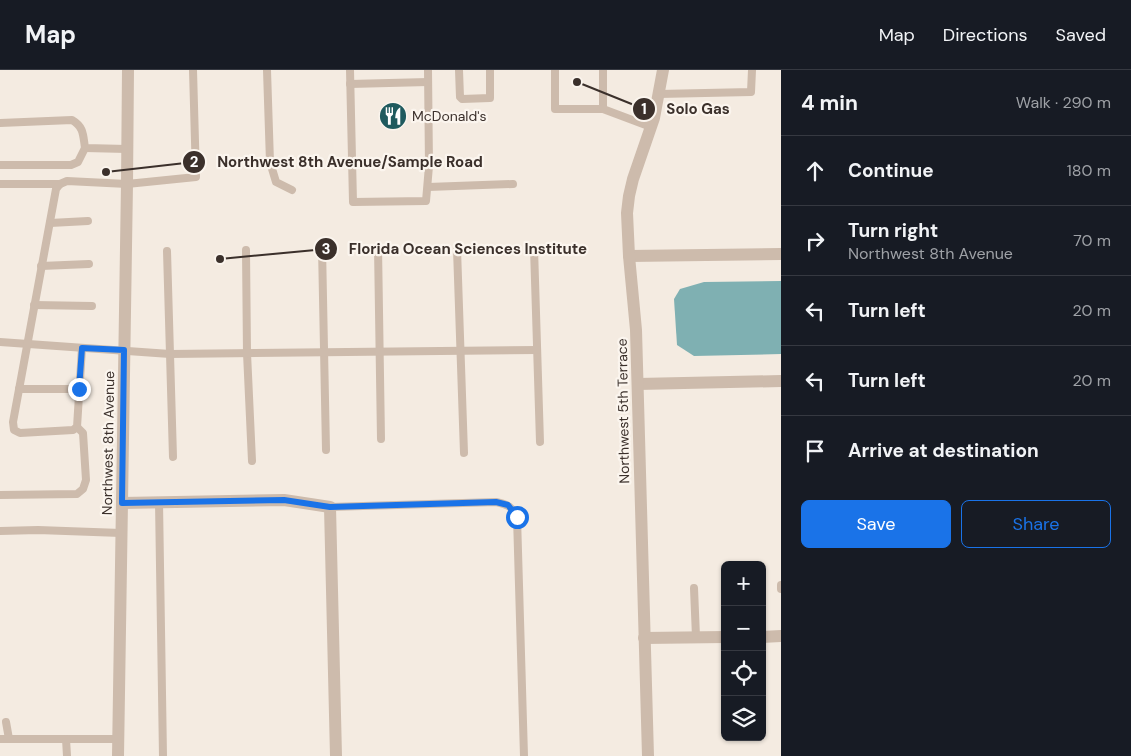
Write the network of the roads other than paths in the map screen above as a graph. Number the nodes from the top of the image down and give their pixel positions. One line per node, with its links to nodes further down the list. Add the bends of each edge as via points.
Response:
1 (128, 70): 19 (street, Northwest 8th Avenue)
2 (192, 70): 23 (lane, via 196,177)
3 (267, 70): 26 (lane, via 270,162 276,182)
4 (350, 70): 13 (lane)
5 (428, 70): 12 (lane)
6 (459, 70): 7 (lane, via 462,99 490,98)
7 (490, 70)
8 (555, 70): 15 (lane, via 555,108)
9 (603, 70): 15 (lane)
10 (663, 70): 14 (street, Northwest 5th Terrace)
11 (752, 70): 14 (lane, via 752,92)
12 (428, 82): 13 (lane); 25 (lane)
13 (350, 84): 25 (lane, via 353,202 426,200)
14 (659, 94): 17 (street, Northwest 5th Terrace)
15 (603, 108): 17 (lane)
16 (0, 124): 18 (lane, via 72,120 83,130)
17 (651, 127): 36 (street, Northwest 5th Terrace, via 629,196)
18 (85, 148): 19 (lane); 20 (lane, via 78,162 71,165)
19 (127, 149): 23 (street, Northwest 8th Avenue)
20 (0, 165)
21 (0, 184): 22 (lane)
22 (60, 184): 23 (lane, via 67,181); 28 (lane, via 56,189)
23 (127, 184): 44 (street, Northwest 8th Avenue)
24 (512, 184): 25 (lane)
25 (428, 186)
26 (292, 190)
27 (88, 221): 28 (lane)
28 (50, 223): 38 (lane)
29 (322, 247): 47 (lane)
30 (378, 247): 48 (lane)
31 (534, 248): 45 (lane)
32 (457, 249): 46 (lane)
33 (246, 250): 49 (lane)
34 (167, 251): 50 (lane)
35 (781, 254): 36 (street)
36 (629, 256): 52 (street, Northwest 5th Terrace)
37 (89, 264): 38 (lane)
38 (41, 266): 39 (lane)
39 (34, 305): 40 (lane); 42 (lane)
40 (92, 306)
41 (0, 342): 42 (lane)
42 (26, 345): 43 (lane); 53 (lane)
43 (82, 348): 44 (lane); 54 (lane)
44 (124, 350): 50 (lane); 64 (street, Northwest 8th Avenue)
45 (537, 350): 46 (lane); 57 (lane)
46 (461, 351): 48 (lane); 59 (lane)
47 (323, 352): 48 (lane); 49 (lane); 58 (lane)
48 (379, 352): 56 (lane)
49 (247, 353): 50 (lane); 61 (lane)
50 (170, 354): 60 (lane)
51 (781, 381): 52 (street)
52 (638, 384): 74 (street, Northwest 5th Terrace)
53 (19, 389): 54 (lane); 55 (lane, via 14,430 20,433 64,431)
54 (79, 389): 55 (lane)
55 (77, 427): 62 (lane, via 83,433 84,489 77,494)
56 (381, 439)
57 (540, 442)
58 (326, 450)
59 (464, 453)
60 (172, 457)
61 (252, 461)
62 (0, 495)
63 (159, 502): 64 (street); 65 (street, via 284,500); 82 (lane)
64 (122, 503): 67 (street, Northwest 8th Avenue)
65 (330, 507): 83 (street); 84 (lane, via 496,502 508,505 513,511 517,517)
66 (0, 531): 67 (lane)
67 (121, 533): 79 (street, Northwest 8th Avenue)
68 (781, 585): 70 (lane)
69 (694, 588): 75 (lane)
70 (781, 589)
71 (781, 636): 73 (street)
72 (721, 637): 75 (street)
73 (766, 637)
74 (644, 638): 75 (street); 85 (street, Northwest 5th Terrace)
75 (696, 638)
76 (6, 722): 77 (lane)
77 (4, 739): 78 (lane)
78 (66, 739): 79 (lane); 80 (lane)
79 (118, 739): 81 (street, Northwest 8th Avenue)
80 (67, 756)
81 (118, 756)
82 (163, 756)
83 (336, 756)
84 (524, 756)
85 (648, 756)

